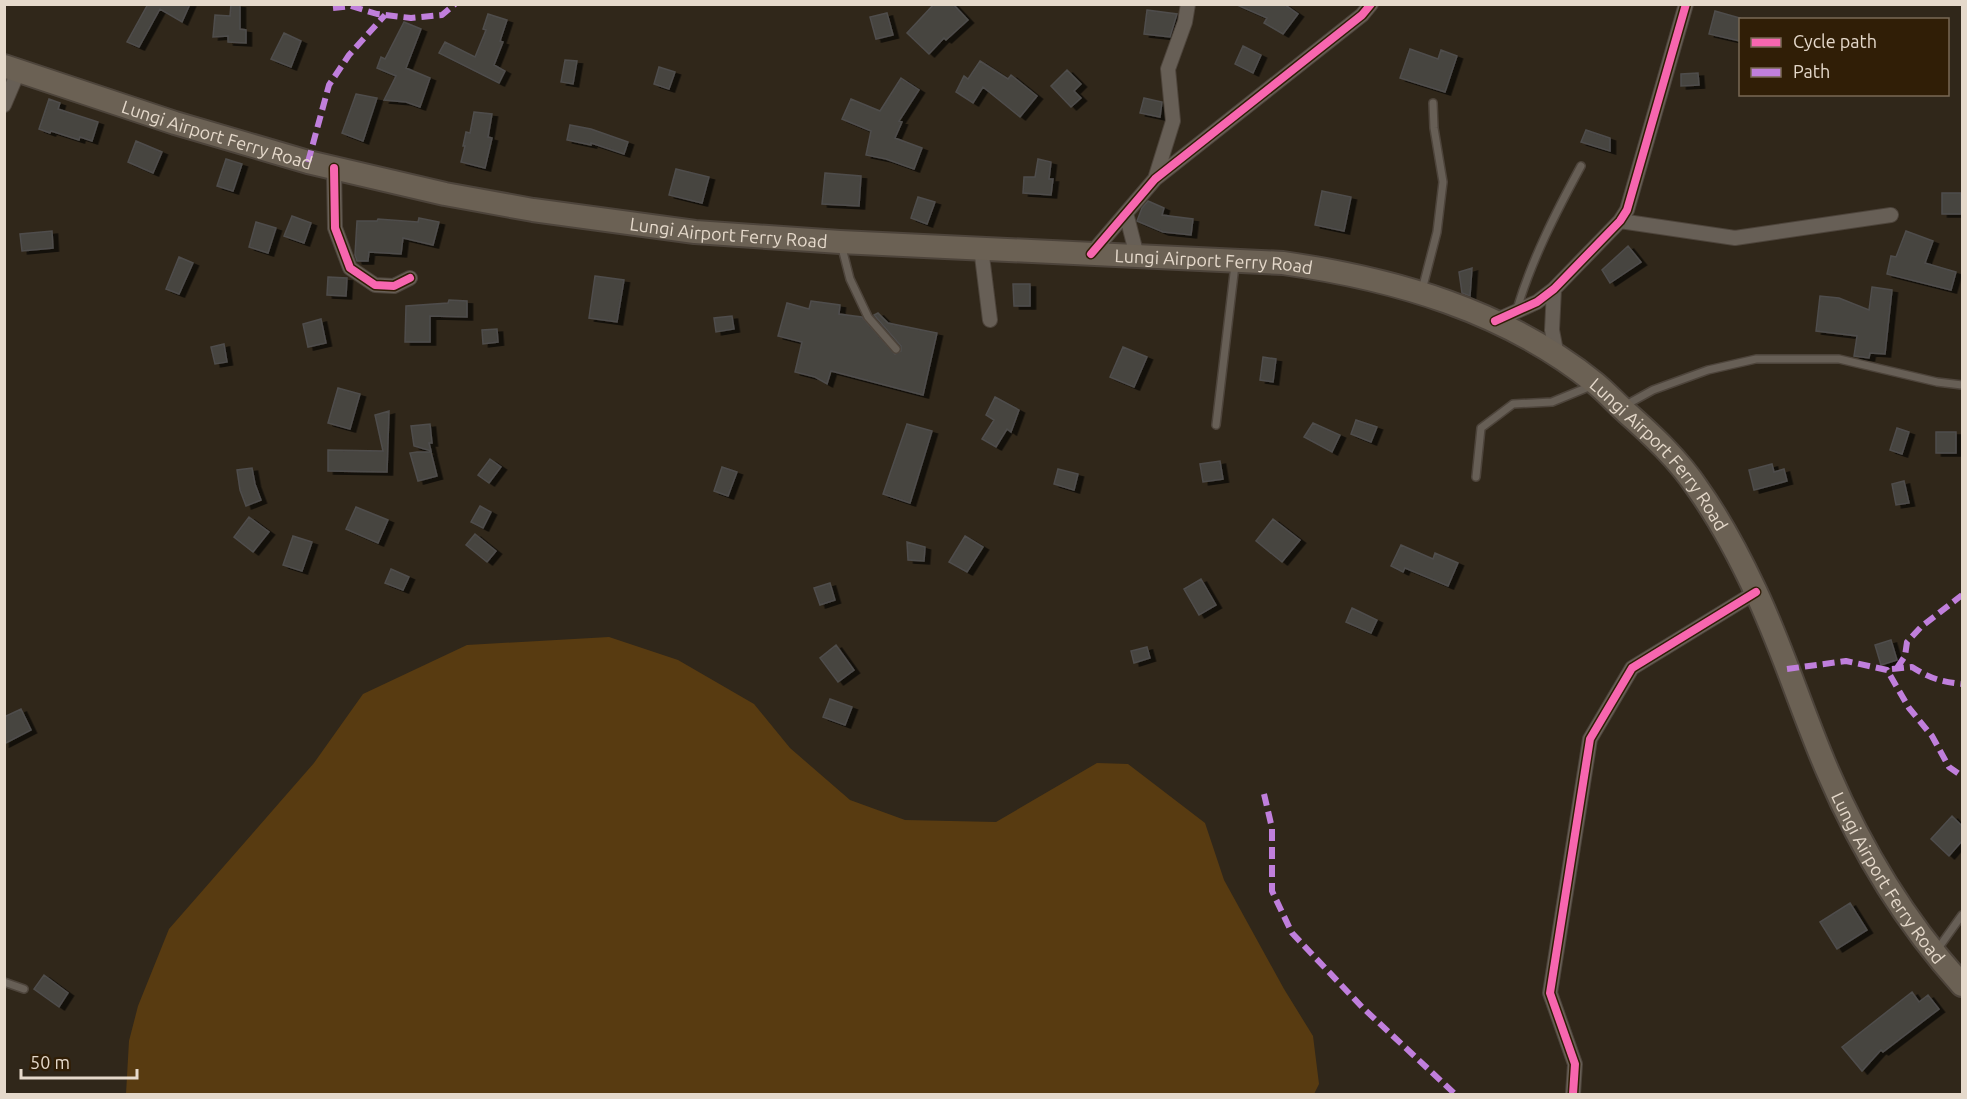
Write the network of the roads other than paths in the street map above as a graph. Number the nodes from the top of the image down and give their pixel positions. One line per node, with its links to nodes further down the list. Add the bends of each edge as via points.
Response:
1 (1188, 4): 9 (street, via 1168,69 1173,122)
2 (1371, 4): 9 (street)
3 (1686, 4): 12 (street, via 1636,183)
4 (11, 69): 6 (street); 8 (main road, Lungi Airport Ferry Road, via 175,123)
5 (1433, 103): 20 (lane, via 1443,182 1437,232)
6 (4, 105)
7 (1581, 166): 21 (lane, via 1527,277)
8 (334, 168): 13 (main road, Lungi Airport Ferry Road, via 533,210 695,232); 18 (street, via 335,228 350,268 375,285 394,286)
9 (1155, 179): 10 (street)
10 (1126, 213): 15 (street); 16 (street)
11 (1891, 216): 12 (street, via 1735,238)
12 (1620, 221): 19 (street)
13 (840, 242): 14 (main road, Lungi Airport Ferry Road); 24 (lane, via 850,279 868,317)
14 (981, 248): 15 (main road, Lungi Airport Ferry Road); 22 (street)
15 (1091, 254): 16 (main road, Lungi Airport Ferry Road)
16 (1137, 256): 17 (main road, Lungi Airport Ferry Road)
17 (1235, 260): 20 (main road, Lungi Airport Ferry Road, via 1340,271); 29 (lane)
18 (411, 278)
19 (1554, 289): 21 (street); 25 (street, via 1552,330)
20 (1421, 293): 23 (main road, Lungi Airport Ferry Road)
21 (1516, 311): 23 (street)
22 (990, 320)
23 (1495, 321): 25 (main road, Lungi Airport Ferry Road)
24 (896, 349)
25 (1557, 356): 26 (main road, Lungi Airport Ferry Road)
26 (1596, 383): 28 (main road, Lungi Airport Ferry Road); 30 (lane, via 1552,402 1513,404 1481,428)
27 (1962, 385): 28 (lane, via 1839,359 1756,359 1708,370 1653,390)
28 (1621, 407): 31 (main road, Lungi Airport Ferry Road, via 1663,445 1698,488)
29 (1216, 425)
30 (1476, 477)
31 (1756, 592): 33 (main road, Lungi Airport Ferry Road, via 1829,774 1878,873); 37 (street, via 1632,668 1590,739 1550,993 1575,1064)
32 (1962, 915): 33 (lane)
33 (1934, 954): 35 (main road, Lungi Airport Ferry Road)
34 (4, 982): 36 (lane)
35 (1962, 986)
36 (24, 989)
37 (1573, 1095)

